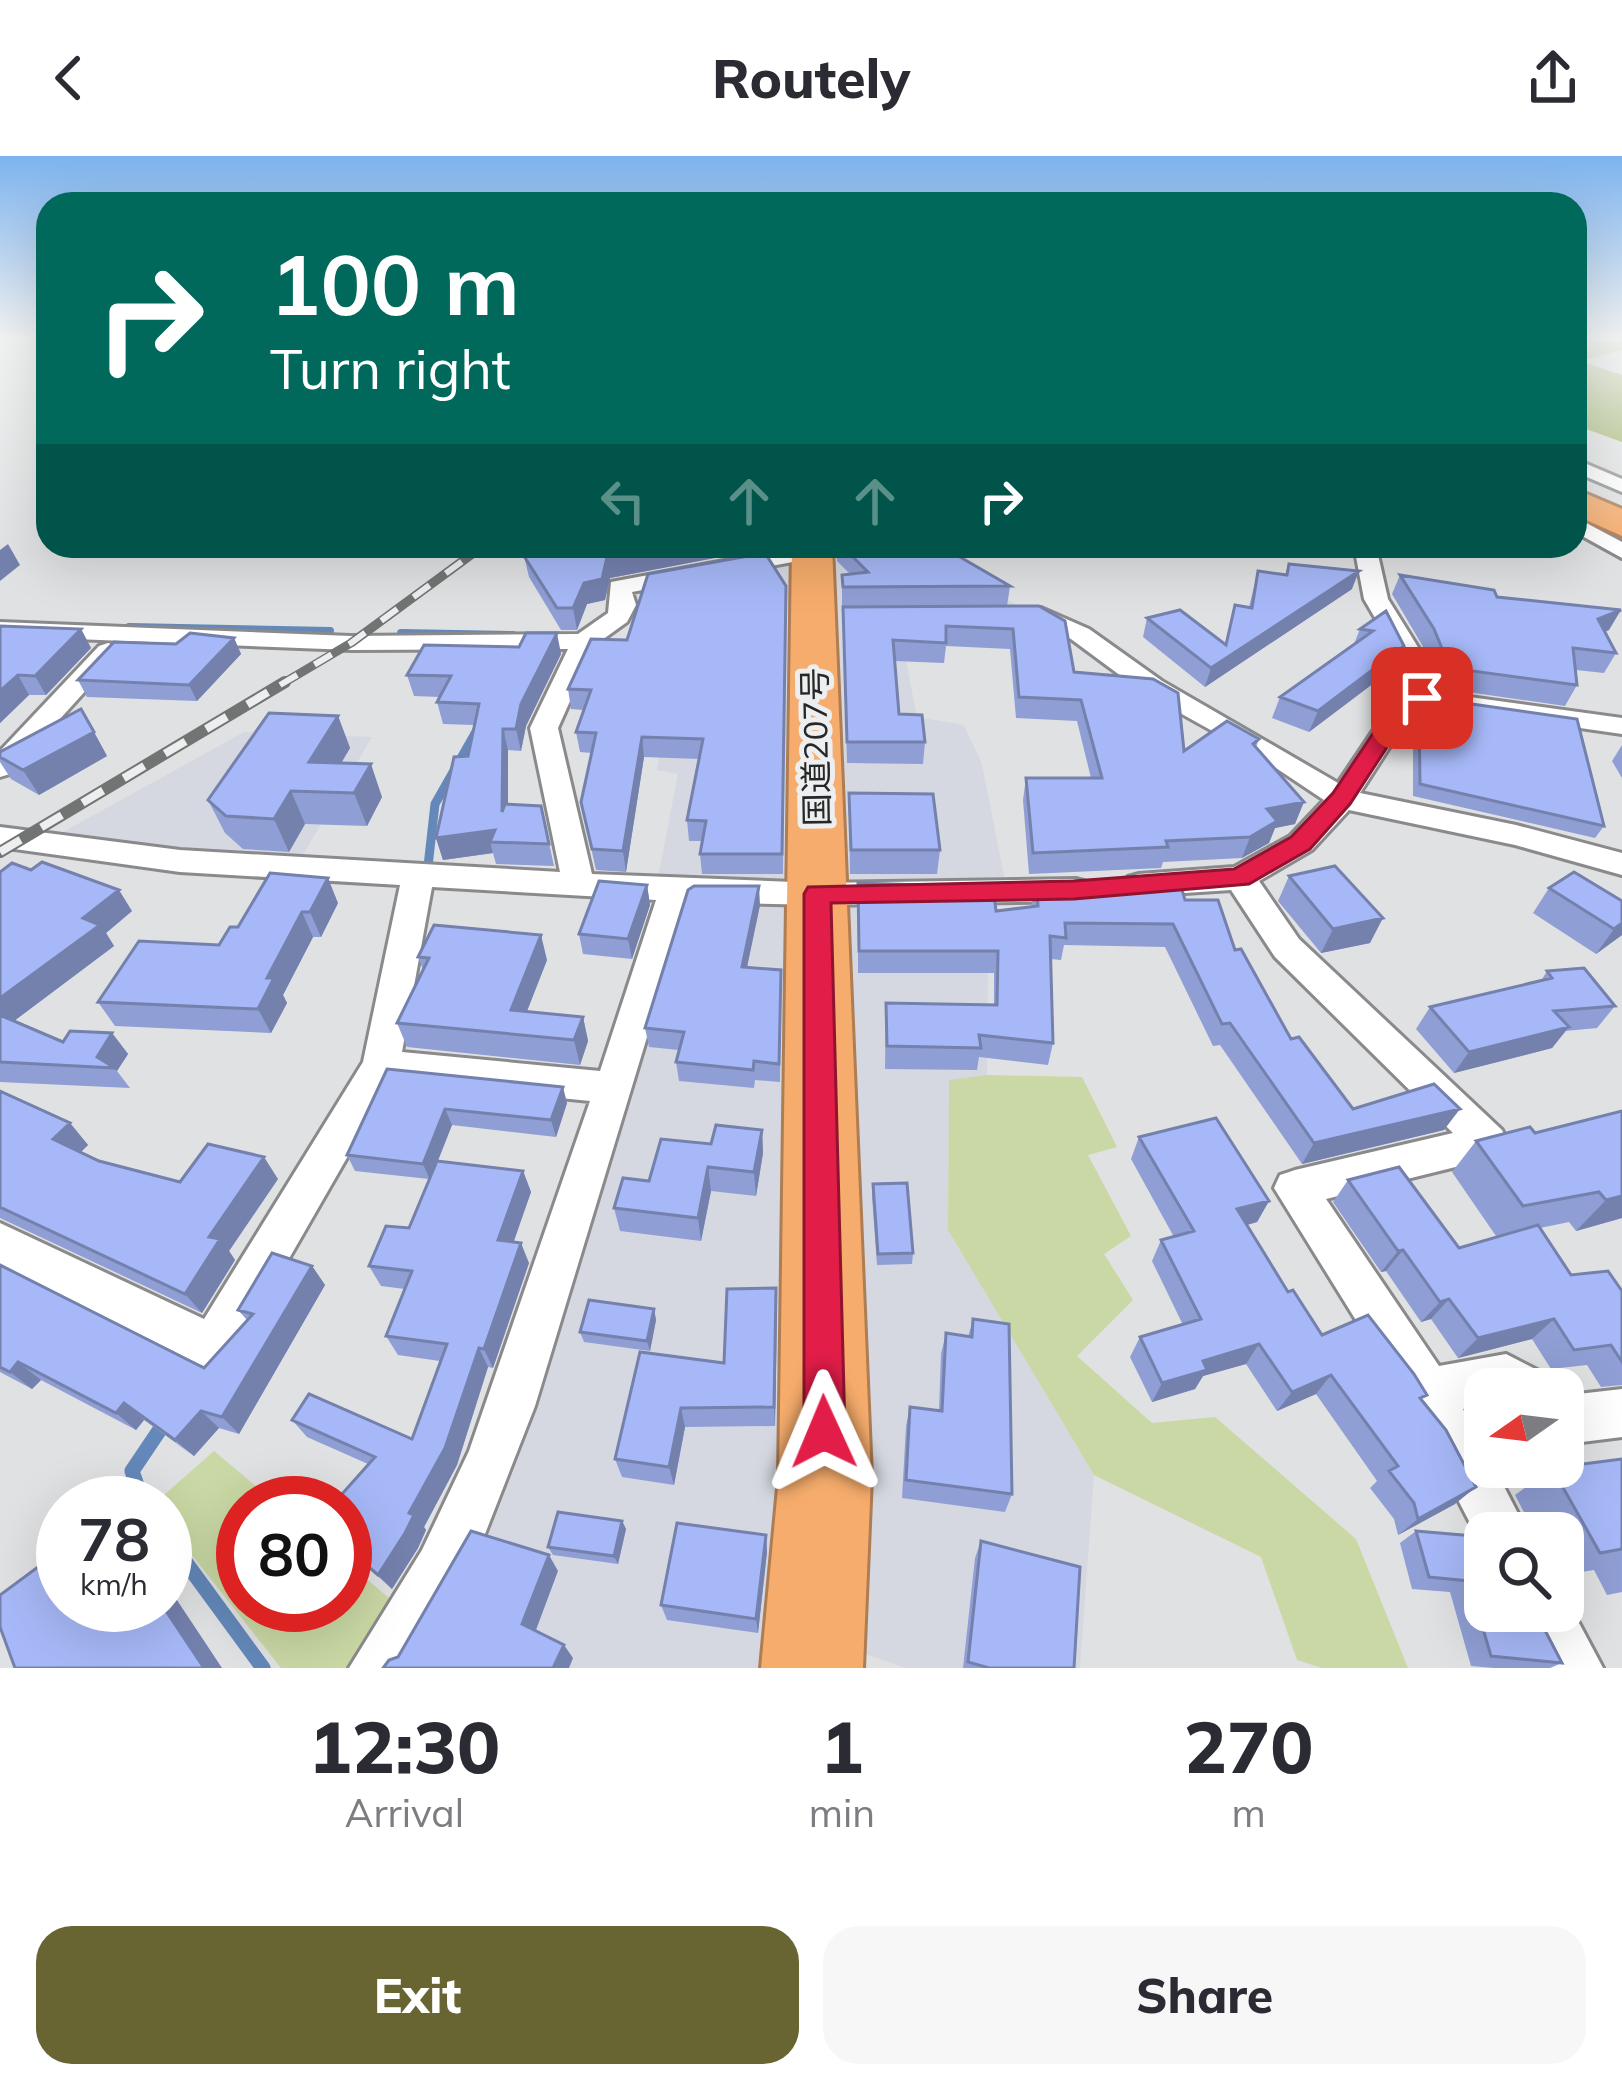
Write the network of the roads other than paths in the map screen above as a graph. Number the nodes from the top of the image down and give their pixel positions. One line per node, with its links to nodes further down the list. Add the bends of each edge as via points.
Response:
1 (1587, 471): 2 (street)
2 (1622, 487)
3 (1587, 490): 5 (highway)
4 (1587, 506): 6 (highway)
5 (1622, 507)
6 (1622, 524)
7 (1587, 530): 8 (street)
8 (1622, 551)
9 (1367, 558): 15 (street, via 1376,599 1408,652)
10 (823, 576): 14 (street, via 619,587 618,617); 27 (highway, 国道207号)
11 (995, 616): 18 (street, via 1041,615 1080,634)
12 (0, 629): 13 (street)
13 (126, 632): 14 (street, via 351,643); 17 (street)
14 (584, 641): 25 (street, via 544,728)
15 (1422, 698): 16 (street); 18 (street, via 1402,707)
16 (1622, 726)
17 (0, 768)
18 (1342, 799): 21 (street); 24 (street, via 1300,843)
19 (0, 837): 20 (street)
20 (49, 843): 22 (street); 23 (street, via 180,861)
21 (1622, 865)
22 (0, 873)
23 (428, 874): 25 (street); 28 (street)
24 (1240, 878): 27 (street); 32 (street, via 1287,948 1488,1142 1295,1188)
25 (576, 884): 26 (street)
26 (675, 890): 27 (street); 29 (street)
27 (818, 894): 38 (highway, 国道207号, via 825,1477)
28 (391, 1066): 29 (street); 30 (street, via 213,1347)
29 (613, 1088): 37 (street, via 520,1386 465,1521 414,1619)
30 (0, 1243)
31 (1464, 1386): 32 (street)
32 (1428, 1392): 35 (street)
33 (1622, 1413): 34 (street)
34 (1584, 1417)
35 (1491, 1512)
36 (1555, 1632): 39 (street)
37 (377, 1668)
38 (812, 1668)
39 (1575, 1668)

